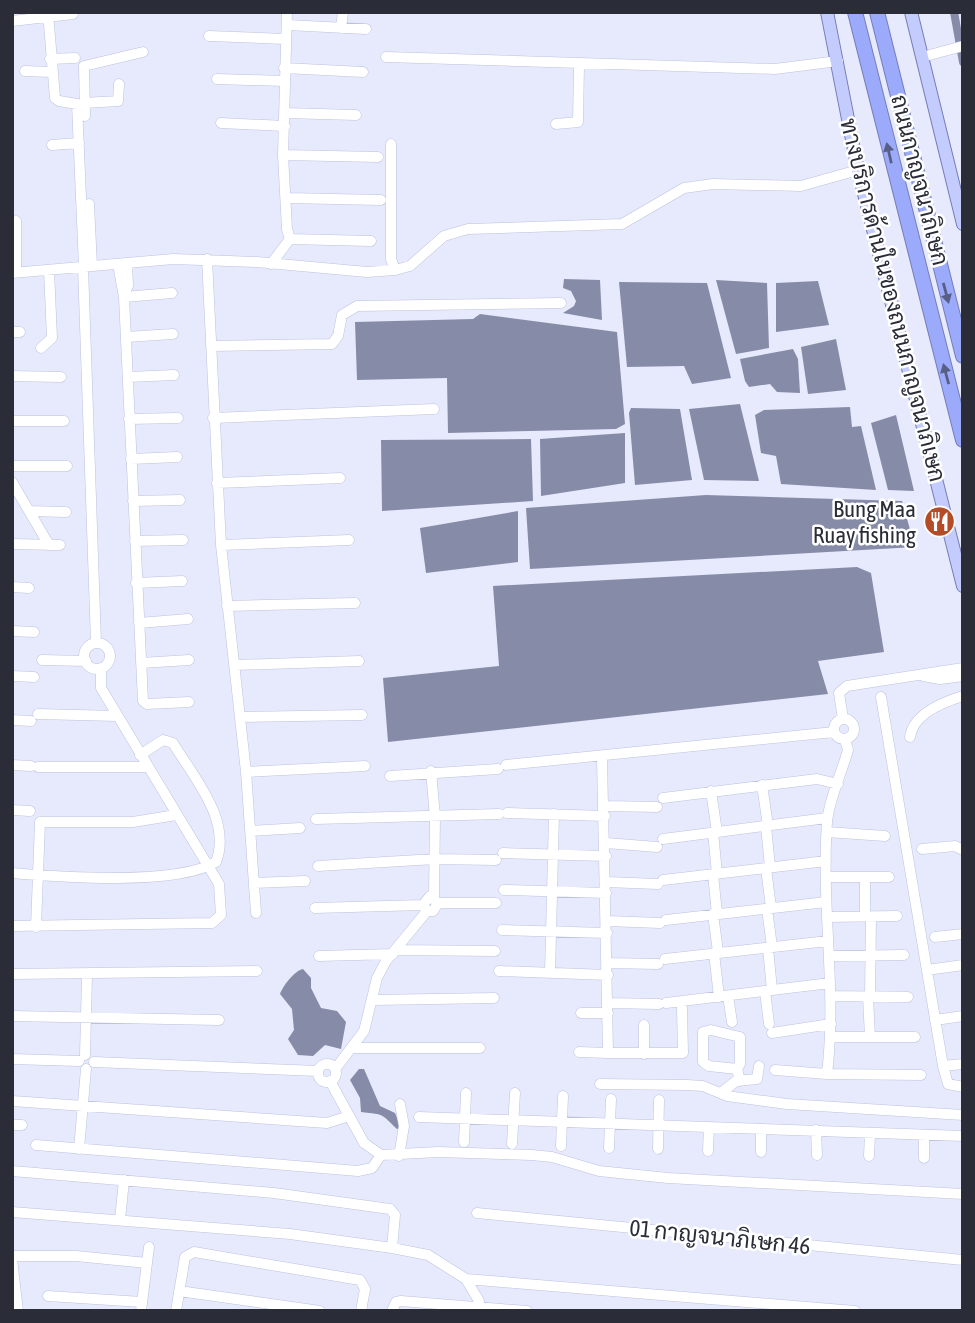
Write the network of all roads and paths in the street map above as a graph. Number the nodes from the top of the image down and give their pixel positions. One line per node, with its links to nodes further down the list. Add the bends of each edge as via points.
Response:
1 (287, 12): 10 (street)
2 (343, 12): 11 (street)
3 (827, 12): 21 (main road, ทางบริการด้านในของถนนกาญจนาภิเษก)
4 (855, 12): 73 (highway, ถนนกาญจนาภิเษก, one-way to 4)
5 (877, 12): 62 (highway, ถนนกาญจนาภิเษก, one-way to 62)
6 (911, 12): 18 (main road)
7 (74, 14): 8 (street)
8 (48, 15): 9 (street); 20 (street)
9 (12, 21)
10 (287, 25): 11 (street); 14 (street)
11 (341, 27): 12 (street)
12 (366, 29)
13 (209, 36): 14 (street)
14 (285, 39): 23 (street)
15 (963, 46): 18 (street)
16 (143, 52): 30 (street, via 84,66)
17 (386, 57): 22 (street)
18 (922, 57): 45 (main road)
19 (75, 58): 20 (street)
20 (50, 59): 25 (street)
21 (838, 61): 22 (street, via 775,69); 41 (main road, ทางบริการด้านในของถนนกาญจนาภิเษก)
22 (579, 65): 34 (street, via 578,122)
23 (285, 68): 26 (street); 28 (street)
24 (25, 71): 25 (street)
25 (51, 72): 36 (street, via 57,100 77,104)
26 (363, 72)
27 (217, 79): 28 (street)
28 (284, 81): 31 (street)
29 (119, 84): 30 (street, via 118,101)
30 (84, 103): 51 (street)
31 (285, 113): 32 (street); 35 (street)
32 (356, 115)
33 (221, 123): 35 (street)
34 (556, 124)
35 (285, 126): 39 (street)
36 (79, 143): 38 (street); 51 (street)
37 (391, 144): 53 (street, via 391,259)
38 (52, 145)
39 (283, 155): 40 (street); 42 (street)
40 (378, 157)
41 (858, 170): 53 (street, via 802,186 713,184 684,188 622,224 468,229 444,236 410,266); 92 (main road, ทางบริการด้านในของถนนกาญจนาภิเษก)
42 (287, 198): 43 (street); 46 (street)
43 (382, 200)
44 (16, 221): 54 (street)
45 (963, 224)
46 (290, 239): 47 (street); 50 (street)
47 (371, 241)
48 (207, 259): 49 (street); 50 (street); 60 (street)
49 (122, 263): 51 (street); 56 (street, via 128,286)
50 (271, 264): 53 (street)
51 (86, 267): 52 (street); 101 (street)
52 (49, 270): 54 (street); 61 (street, via 53,331 51,341)
53 (395, 270)
54 (14, 273)
55 (172, 293): 56 (street)
56 (124, 295): 59 (street)
57 (561, 303): 60 (street, via 357,306 342,315 332,344)
58 (173, 334): 59 (street)
59 (126, 337): 66 (street)
60 (211, 346): 69 (street)
61 (41, 348)
62 (963, 356)
63 (174, 375): 66 (street)
64 (12, 376): 65 (street)
65 (61, 377)
66 (128, 377): 70 (street)
67 (434, 409): 69 (street)
68 (178, 418): 70 (street)
69 (213, 418): 80 (street)
70 (129, 419): 75 (street)
71 (12, 421): 72 (street)
72 (64, 421)
73 (963, 440)
74 (177, 457): 75 (street)
75 (131, 458): 82 (street)
76 (12, 466): 77 (street)
77 (67, 466)
78 (340, 478): 80 (street)
79 (12, 482): 83 (street)
80 (217, 483): 89 (street)
81 (180, 500): 82 (street)
82 (133, 501): 87 (street)
83 (29, 511): 84 (street); 88 (street, via 54,545)
84 (66, 512)
85 (183, 540): 87 (street)
86 (349, 540): 89 (street)
87 (135, 541): 91 (street)
88 (12, 544)
89 (221, 545): 96 (street)
90 (182, 580): 91 (street)
91 (136, 583): 98 (street)
92 (963, 586)
93 (12, 587): 94 (street)
94 (29, 588)
95 (355, 603): 96 (street)
96 (227, 606): 107 (street)
97 (188, 619): 98 (street)
98 (139, 622): 106 (street)
99 (12, 631): 100 (street)
100 (34, 632)
101 (96, 643): 104 (street, via 86,649); 108 (street, via 111,655)
102 (42, 660): 104 (street)
103 (189, 660): 106 (street)
104 (86, 661): 108 (street)
105 (359, 661): 107 (street)
106 (141, 663): 116 (street, via 145,703)
107 (235, 665): 119 (street)
108 (102, 668): 118 (street, via 101,688)
109 (963, 668): 111 (street)
110 (12, 676): 113 (street)
111 (922, 676): 112 (street); 120 (street, via 842,688)
112 (963, 676)
113 (34, 677)
114 (963, 696): 123 (street, via 933,707)
115 (881, 697): 201 (street)
116 (189, 702)
117 (362, 715): 119 (street)
118 (117, 716): 121 (street); 125 (street)
119 (240, 717): 131 (street)
120 (844, 719): 122 (street, via 836,722); 124 (street, via 854,730)
121 (12, 720)
122 (834, 732): 124 (street); 126 (street)
123 (910, 737)
124 (845, 740): 133 (street, via 848,750)
125 (140, 755): 129 (street); 158 (street, via 163,740 173,743 217,818 220,852)
126 (602, 758): 130 (street); 138 (street)
127 (12, 765): 129 (street)
128 (365, 766): 131 (street)
129 (147, 767): 140 (street)
130 (431, 771): 132 (street); 141 (street)
131 (246, 772): 146 (street)
132 (390, 776)
133 (838, 784): 134 (street, via 817,779); 142 (street)
134 (762, 785): 135 (street); 144 (street)
135 (711, 791): 138 (street); 147 (street)
136 (12, 810): 137 (street)
137 (30, 811)
138 (605, 811): 139 (street); 150 (street)
139 (554, 814): 141 (street); 153 (street)
140 (176, 815): 158 (street); 162 (street, via 133,822 40,822)
141 (435, 817): 143 (street); 155 (street)
142 (827, 818): 144 (street); 148 (street)
143 (316, 819)
144 (767, 826): 147 (street); 159 (street)
145 (300, 828): 146 (street)
146 (251, 831): 167 (street)
147 (715, 832): 150 (street, via 660,843); 161 (street)
148 (827, 832): 149 (street); 156 (street)
149 (885, 836)
150 (606, 843): 154 (street)
151 (922, 849): 152 (street, via 955,846)
152 (963, 850)
153 (553, 855): 154 (street); 155 (street); 170 (street)
154 (606, 856): 168 (street)
155 (435, 859): 157 (street); 171 (street)
156 (826, 861): 159 (street); 163 (street)
157 (318, 866)
158 (208, 867): 162 (street, via 177,874); 184 (street, via 219,884 222,915 212,923)
159 (768, 867): 161 (street); 176 (street)
160 (12, 873): 162 (street)
161 (715, 874): 168 (street); 178 (street)
162 (36, 875): 184 (street)
163 (826, 877): 164 (street); 172 (street)
164 (865, 877): 165 (street); 179 (street)
165 (889, 877)
166 (305, 881): 167 (street)
167 (254, 883): 177 (street)
168 (607, 888): 170 (street); 182 (street)
169 (504, 890): 170 (street)
170 (551, 891): 186 (street)
171 (436, 900): 173 (street); 175 (street, via 426,898)
172 (826, 902): 176 (street); 181 (street)
173 (496, 903)
174 (315, 908): 175 (street)
175 (425, 908): 193 (street)
176 (769, 909): 178 (street); 191 (street)
177 (256, 913)
178 (715, 914): 182 (street, via 663,921); 194 (street)
179 (868, 916): 180 (street); 181 (street); 198 (street)
180 (897, 916)
181 (827, 917): 190 (street)
182 (607, 921): 187 (street)
183 (12, 926): 184 (street)
184 (36, 927)
185 (502, 930): 186 (street)
186 (551, 931): 187 (street); 204 (street)
187 (607, 933): 199 (street)
188 (963, 934): 189 (street)
189 (935, 937)
190 (828, 941): 191 (street); 197 (street)
191 (770, 947): 194 (street); 209 (street)
192 (495, 951): 193 (street)
193 (395, 952): 196 (street); 215 (street, via 380,971)
194 (716, 953): 199 (street, via 661,962); 210 (street)
195 (904, 955): 198 (street)
196 (319, 956)
197 (829, 956): 198 (street); 208 (street)
198 (870, 956): 212 (street)
199 (608, 962): 206 (street)
200 (963, 965): 201 (street)
201 (927, 970): 223 (street)
202 (257, 971): 207 (street)
203 (499, 971): 204 (street)
204 (550, 973): 206 (street)
205 (12, 974): 207 (street)
206 (608, 975): 216 (street)
207 (87, 976): 221 (street)
208 (830, 983): 209 (street); 211 (street)
209 (769, 990): 210 (street); 225 (street, via 770,1028)
210 (724, 996): 216 (street); 224 (street)
211 (831, 996): 212 (street); 225 (street)
212 (869, 997): 213 (street); 228 (street)
213 (908, 997)
214 (494, 998): 215 (street)
215 (373, 1000): 230 (street)
216 (608, 1008): 218 (street); 233 (street)
217 (682, 1008): 234 (street, via 685,1051 679,1055)
218 (581, 1013)
219 (12, 1016): 221 (street)
220 (963, 1016): 223 (street)
221 (86, 1018): 222 (street); 236 (street)
222 (219, 1020)
223 (935, 1020): 239 (street)
224 (732, 1022)
225 (831, 1024): 227 (street)
226 (644, 1025): 234 (street)
227 (831, 1037): 228 (street); 244 (street)
228 (870, 1037): 229 (street)
229 (915, 1037)
230 (354, 1048): 231 (street); 240 (street)
231 (480, 1048)
232 (579, 1052): 233 (street)
233 (608, 1053): 234 (street)
234 (644, 1054)
235 (12, 1059): 236 (street)
236 (86, 1062): 243 (street); 258 (street)
237 (963, 1064): 239 (street)
238 (759, 1066): 246 (street, via 758,1079)
239 (943, 1066): 249 (street, via 948,1084)
240 (336, 1068): 243 (street, via 328,1063); 247 (street)
241 (737, 1069): 241 (street, via 703,1062 703,1032 738,1035); 246 (street)
242 (775, 1070): 244 (street)
243 (318, 1071): 247 (street, via 321,1079)
244 (827, 1073): 245 (street)
245 (921, 1075)
246 (740, 1081): 252 (street)
247 (330, 1082): 260 (street)
248 (600, 1084): 252 (street, via 687,1085)
249 (963, 1087)
250 (466, 1093): 262 (street)
251 (514, 1093): 263 (street)
252 (721, 1093): 259 (street, via 787,1104)
253 (563, 1096): 264 (street)
254 (611, 1099): 265 (street)
255 (659, 1100): 266 (street)
256 (12, 1101): 258 (street)
257 (400, 1104): 284 (street, via 405,1117)
258 (83, 1105): 260 (street, via 327,1123); 278 (street)
259 (963, 1115)
260 (349, 1116): 282 (street, via 364,1143)
261 (419, 1117): 262 (street)
262 (465, 1118): 263 (street); 273 (street)
263 (514, 1120): 264 (street); 274 (street)
264 (562, 1122): 265 (street); 276 (street)
265 (610, 1124): 266 (street); 277 (street)
266 (659, 1125): 267 (street); 279 (street)
267 (709, 1127): 268 (street); 280 (street)
268 (761, 1129): 269 (street); 281 (street)
269 (816, 1130): 270 (street); 283 (street)
270 (870, 1133): 271 (street); 285 (street)
271 (924, 1135): 272 (street); 286 (street)
272 (963, 1136)
273 (464, 1142)
274 (512, 1144)
275 (36, 1145): 278 (street)
276 (561, 1146)
277 (609, 1148)
278 (79, 1149): 282 (street, via 358,1171 372,1168)
279 (658, 1149)
280 (708, 1151)
281 (761, 1152)
282 (381, 1155): 284 (street)
283 (817, 1155)
284 (399, 1156): 289 (street, via 438,1152 532,1155 599,1171 668,1178)
285 (869, 1156)
286 (923, 1158)
287 (12, 1171): 288 (street)
288 (124, 1180): 292 (street); 294 (street, via 390,1209 396,1215)
289 (963, 1194)
290 (12, 1212): 292 (street)
291 (477, 1213): 296 (street, 01 กาญจนาภิเษก 46)
292 (120, 1220): 294 (street)
293 (149, 1247): 297 (street)
294 (392, 1248): 298 (street, via 428,1255)
295 (12, 1257): 297 (street, via 76,1256); 300 (street)
296 (963, 1260)
297 (147, 1263): 303 (street)
298 (466, 1279): 302 (street); 310 (street)
299 (179, 1290): 305 (street); 306 (street); 307 (street, via 185,1257 194,1252 360,1280 365,1289)
300 (14, 1296): 304 (street)
301 (48, 1296): 303 (street)
302 (479, 1301)
303 (142, 1306)
304 (18, 1311)
305 (176, 1311)
306 (320, 1311)
307 (361, 1311)
308 (392, 1311): 309 (street, via 401,1301)
309 (527, 1311)
310 (855, 1311)

